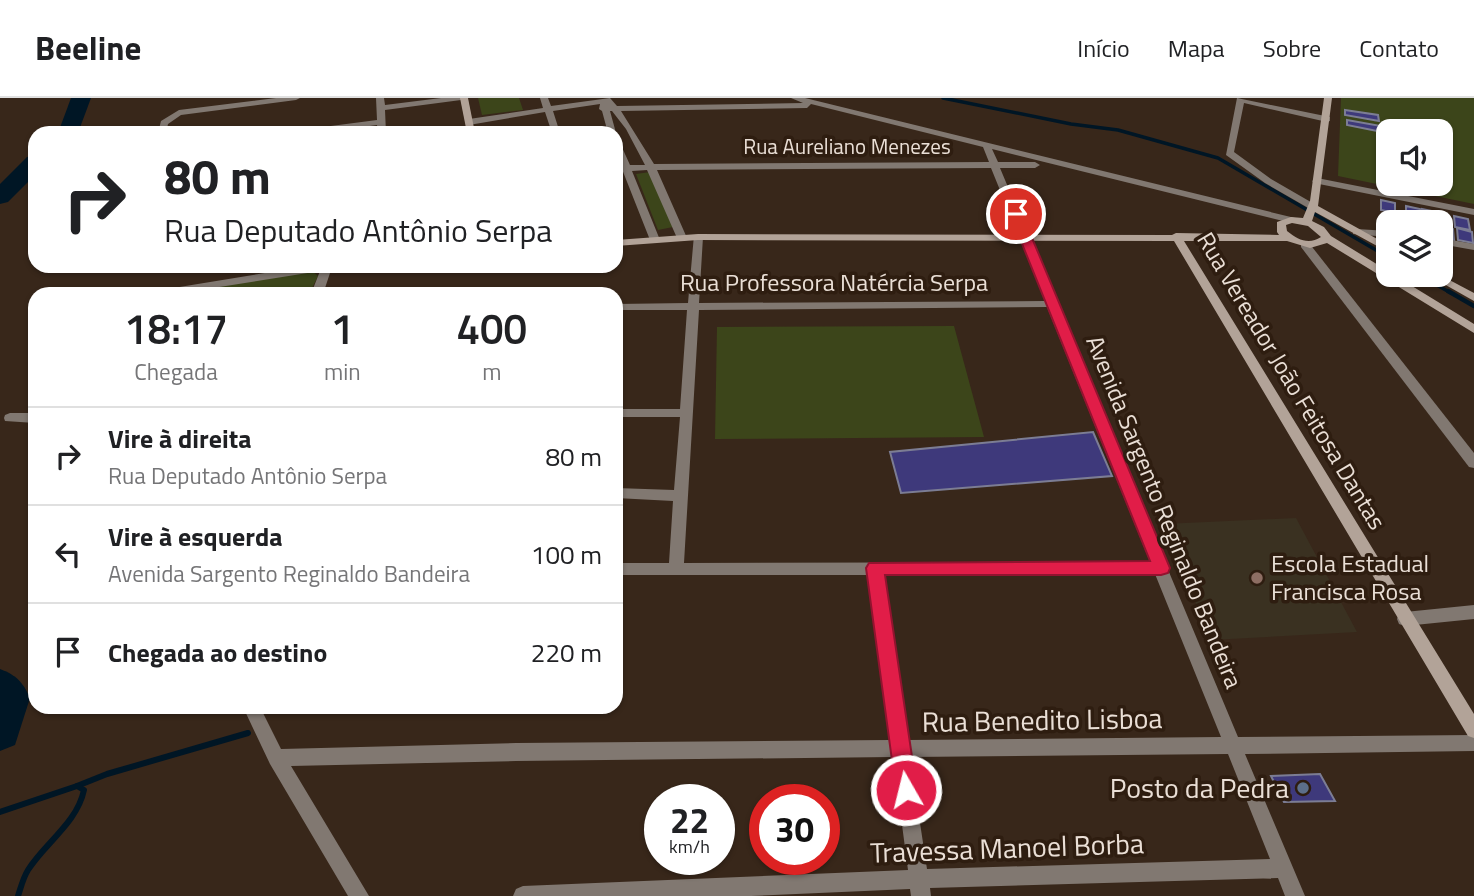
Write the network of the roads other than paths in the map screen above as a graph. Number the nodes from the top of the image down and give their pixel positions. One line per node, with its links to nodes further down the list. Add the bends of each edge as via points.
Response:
1 (296, 98): 15 (street, via 184,112 170,117)
2 (463, 98): 8 (street); 14 (street)
3 (544, 98): 10 (street)
4 (795, 98): 9 (street)
5 (1328, 98): 12 (street)
6 (1241, 99): 12 (street); 29 (street, via 1229,153)
7 (604, 101): 10 (street); 11 (street); 20 (street)
8 (381, 103): 13 (street)
9 (822, 105): 11 (street); 21 (street)
10 (548, 108): 14 (street); 19 (street)
11 (616, 108): 24 (street)
12 (1327, 119): 27 (street)
13 (381, 122): 16 (street); 17 (street)
14 (469, 122): 18 (street)
15 (163, 126)
16 (352, 126)
17 (381, 126)
18 (470, 126)
19 (554, 126)
20 (610, 126)
21 (988, 147): 23 (street, Avenida Sargento Reginaldo Bandeira); 25 (street)
22 (623, 160): 26 (street)
23 (995, 164): 24 (street, Rua Aureliano Menezes); 25 (street, Rua Aureliano Menezes); 37 (street, Avenida Sargento Reginaldo Bandeira)
24 (650, 166): 26 (street, Rua Aureliano Menezes); 38 (street)
25 (1068, 166): 30 (street)
26 (626, 168): 39 (street)
27 (1317, 181): 28 (street); 29 (street)
28 (1474, 212)
29 (1310, 214): 30 (street); 31 (street); 35 (street)
30 (1290, 220): 32 (street, via 1281,224)
31 (1350, 233): 33 (street); 35 (street); 42 (street)
32 (1284, 234): 34 (street, via 1215,239); 43 (street)
33 (1376, 234)
34 (1176, 236): 37 (street); 65 (street, Rua Vereador João Feitosa Dantas)
35 (1326, 236): 43 (street, via 1321,243); 52 (street)
36 (698, 237): 37 (street); 38 (street); 49 (street)
37 (1025, 237): 50 (street, Avenida Sargento Reginaldo Bandeira)
38 (682, 238): 39 (street)
39 (655, 240): 40 (street)
40 (623, 242)
41 (1453, 243): 44 (street)
42 (1376, 244)
43 (1305, 245): 57 (street)
44 (1474, 247)
45 (293, 273): 47 (street)
46 (1453, 286): 48 (street)
47 (201, 287)
48 (1474, 298)
49 (695, 304): 50 (street, Rua Professora Natércia Serpa); 51 (street, Rua Professora Natércia Serpa); 54 (street)
50 (1053, 304): 61 (street, Avenida Sargento Reginaldo Bandeira)
51 (623, 307)
52 (1474, 329)
53 (623, 413): 54 (street)
54 (687, 413): 59 (street)
55 (10, 418): 56 (street)
56 (28, 418)
57 (1474, 463)
58 (623, 493): 59 (street)
59 (682, 496): 63 (street)
60 (875, 568): 61 (street); 63 (street); 70 (street)
61 (1161, 568): 69 (street, Avenida Sargento Reginaldo Bandeira)
62 (623, 569): 63 (street)
63 (676, 569)
64 (1474, 612): 65 (street)
65 (1405, 619): 67 (street, Rua Vereador João Feitosa Dantas)
66 (254, 714): 71 (street)
67 (1474, 730)
68 (1474, 743): 69 (street, Rua Benedito Lisboa)
69 (1232, 744): 70 (street, Rua Benedito Lisboa); 72 (street, Avenida Sargento Reginaldo Bandeira)
70 (900, 748): 71 (street, Rua Benedito Lisboa); 73 (street)
71 (276, 758): 74 (street)
72 (1284, 868): 73 (street, Travessa Manoel Borba); 76 (street, Avenida Sargento Reginaldo Bandeira)
73 (920, 887): 75 (street, Travessa Manoel Borba)
74 (359, 896)
75 (523, 896)
76 (1295, 896)

